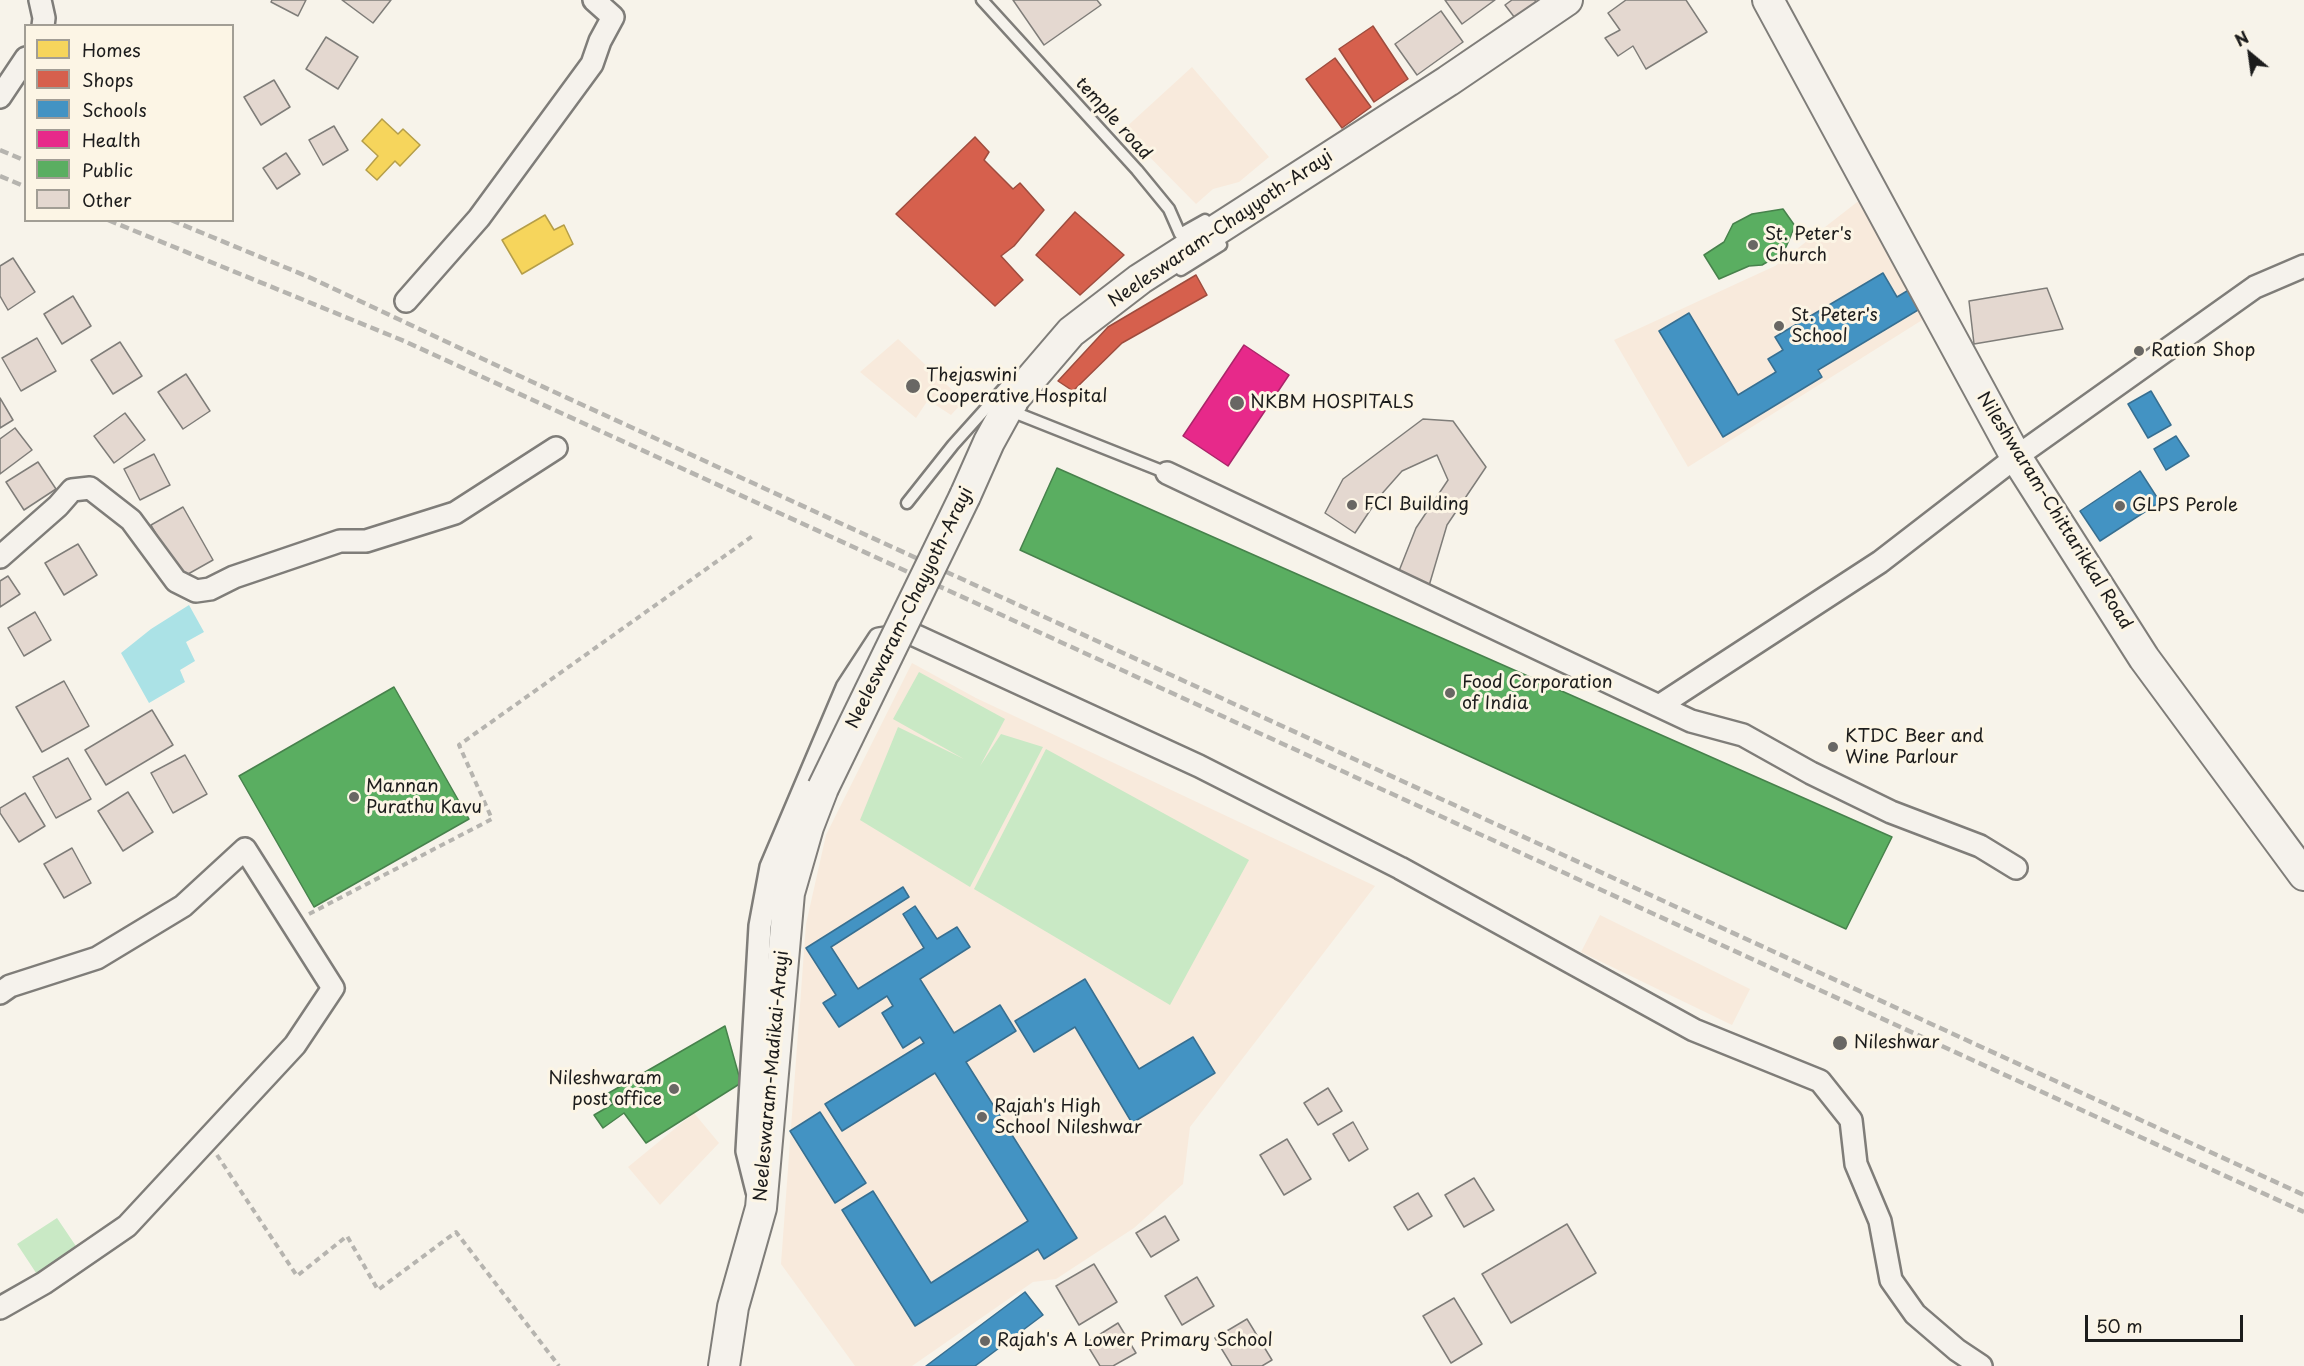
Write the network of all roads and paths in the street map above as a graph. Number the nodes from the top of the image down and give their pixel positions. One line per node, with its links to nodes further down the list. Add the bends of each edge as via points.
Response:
1 (40, 0): 6 (street)
2 (594, 0): 14 (street, via 613,17 592,64 479,218)
3 (982, 0): 10 (lane, temple road, via 1137,170 1169,209)
4 (1567, 0): 9 (main road, Neeleswaram-Chayyoth-Arayi)
5 (1768, 0): 20 (main road, Nileshwaram-Chittarikkal Road)
6 (43, 24)
7 (24, 61): 8 (street)
8 (0, 97)
9 (1215, 231): 10 (lane, via 1206,220); 13 (lane, via 1221,245); 26 (main road, Neeleswaram-Chayyoth-Arayi, bridge, via 1140,279 1071,332 1011,402)
10 (1180, 234): 11 (lane)
11 (1170, 241)
12 (2304, 267): 20 (street, via 2255,287)
13 (1174, 275)
14 (406, 301)
15 (1087, 305): 17 (lane)
16 (1117, 311): 21 (lane, via 1080,335 1016,413)
17 (1032, 360)
18 (1017, 375): 22 (lane)
19 (556, 448): 24 (street, via 455,513 366,541 340,541 210,589 196,591 176,581 131,520 90,488 72,490)
20 (2016, 457): 25 (street, via 1880,561); 28 (main road, Nileshwaram-Chittarikkal Road, via 2144,658)
21 (1167, 473): 25 (street)
22 (907, 503)
23 (754, 535): 29 (path, via 459,745 492,819)
24 (0, 557)
25 (1659, 706): 27 (street, via 1691,721 1743,735 1891,812 1980,846)
26 (824, 788): 32 (main road, Neeleswaram-Madikai-Arayi, via 789,893)
27 (2016, 868)
28 (2304, 875)
29 (292, 923): 30 (street, via 245,849 183,906 97,958 10,986); 31 (street, via 333,988 295,1045)
30 (0, 993)
31 (207, 1140): 33 (street, via 127,1226); 34 (path, via 297,1276 347,1236 378,1290 456,1232)
32 (761, 1208): 35 (main road, Neeleswaram-Madikai-Arayi, via 733,1307); 36 (street, via 747,1151 760,926 771,867 847,688 879,639 912,634 1199,766 1401,868 1694,1030 1820,1081 1851,1120 1856,1164 1880,1221 1891,1280 1915,1314)
33 (0, 1308)
34 (559, 1366)
35 (724, 1366)
36 (1981, 1366)

